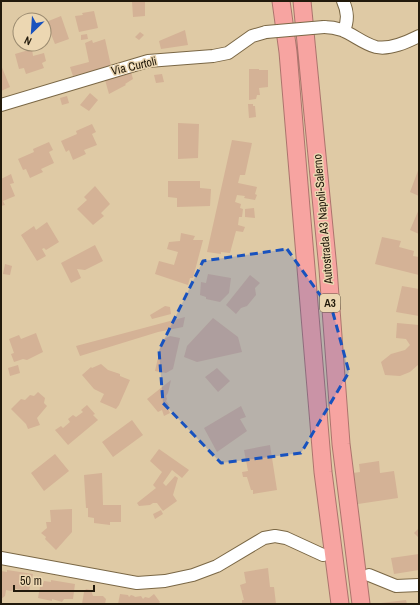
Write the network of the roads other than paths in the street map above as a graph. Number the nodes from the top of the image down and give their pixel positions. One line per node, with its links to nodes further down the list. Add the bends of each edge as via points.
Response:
1 (281, 1): 11 (highway, Autostrada A3 Napoli-Salerno / A3, via 290,75 323,472)
2 (302, 1): 12 (highway, Autostrada A3 Napoli-Salerno / A3, via 328,269 341,444)
3 (344, 1): 4 (street, via 347,22)
4 (344, 31): 5 (street, Via Curtoli, via 365,43 384,48); 6 (street, Via Curtoli, bridge, via 324,27 266,32 252,36 228,53 148,61)
5 (419, 36)
6 (1, 105)
7 (323, 555): 8 (street, via 286,538 274,536 264,538 217,566 165,581 137,583)
8 (1, 558)
9 (369, 575): 10 (street, via 396,586)
10 (419, 586)
11 (340, 604)
12 (361, 604)

